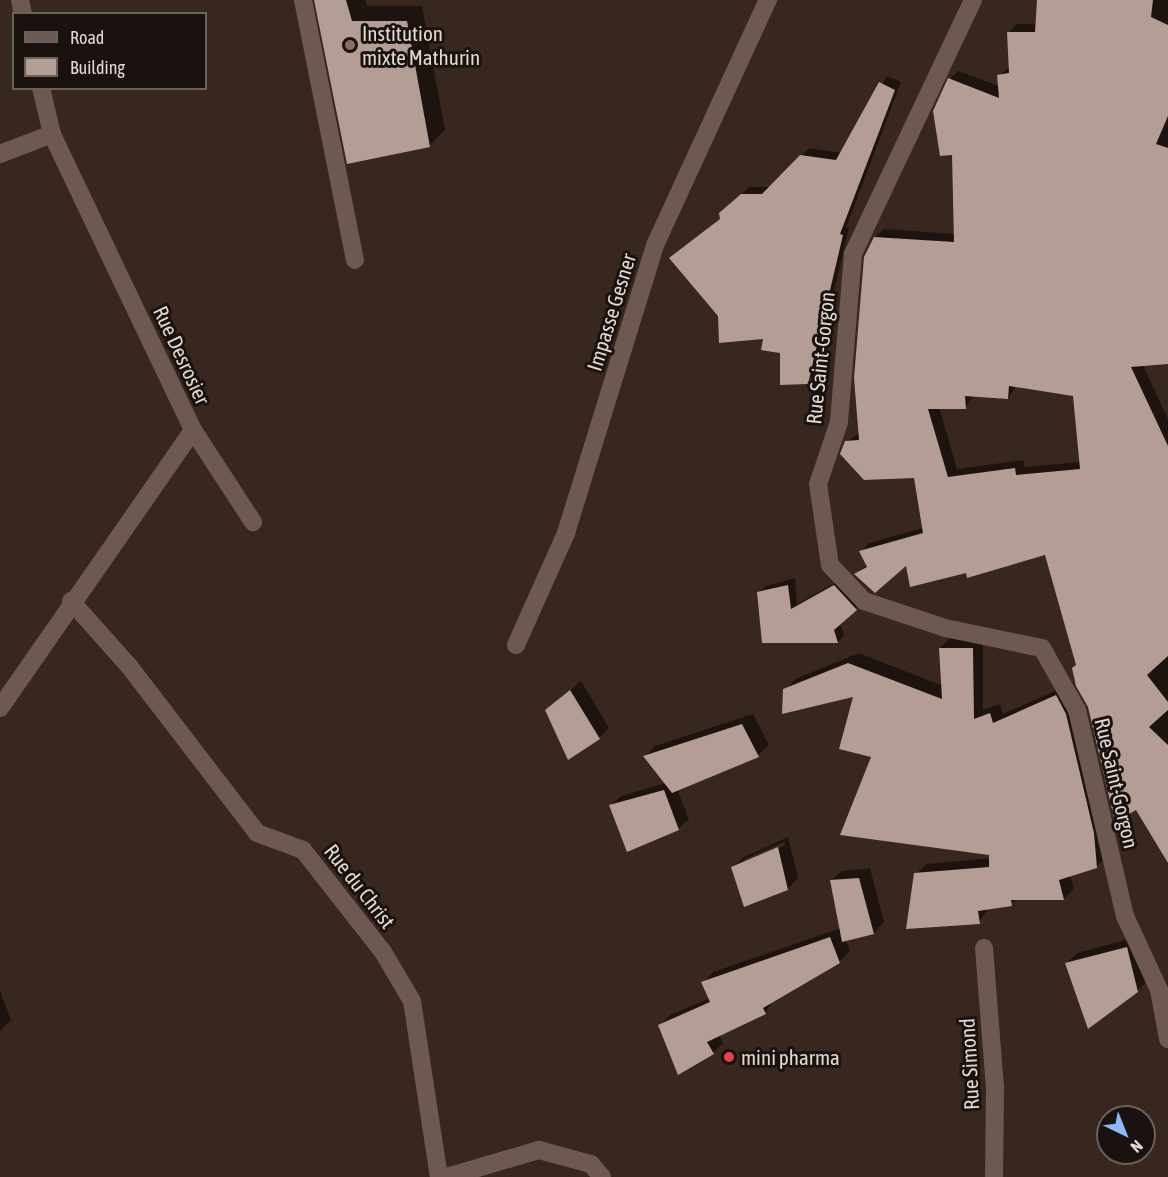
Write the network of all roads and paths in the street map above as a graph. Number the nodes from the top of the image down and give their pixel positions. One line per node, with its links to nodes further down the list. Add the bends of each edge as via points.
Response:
1 (303, 0): 7 (street)
2 (768, 0): 11 (street, Impasse Gesner, via 656,243 566,533)
3 (973, 0): 14 (street, Rue Saint-Gorgon, via 853,254 839,422 818,484 830,565 864,601 945,628 1042,648 1077,711 1125,916)
4 (41, 90): 5 (street, Rue Desrosier)
5 (52, 134): 6 (street); 8 (street, Rue Desrosier)
6 (0, 154)
7 (355, 260)
8 (193, 430): 9 (street); 10 (street, Rue Desrosier)
9 (254, 522)
10 (71, 601): 12 (street, Rue Desrosier); 16 (street, Rue du Christ, via 129,666 257,833 303,850 383,952 412,1001)
11 (516, 645)
12 (0, 708)
13 (984, 948): 19 (street, Rue Simond, via 995,1087)
14 (1163, 989): 15 (street, Rue Saint-Gorgon)
15 (1168, 1039)
16 (440, 1177)
17 (447, 1177): 18 (street, via 539,1150 591,1164)
18 (602, 1177)
19 (994, 1177)

